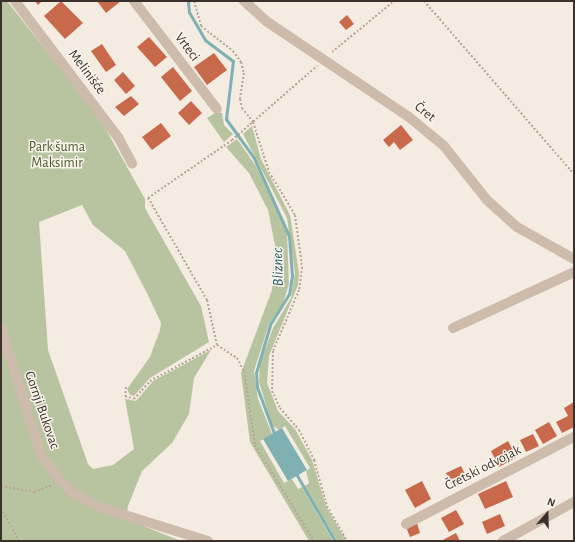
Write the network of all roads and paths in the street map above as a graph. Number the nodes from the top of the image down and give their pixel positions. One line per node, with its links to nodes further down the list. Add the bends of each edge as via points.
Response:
1 (15, 1): 10 (street, Melinišće, via 110,126)
2 (134, 1): 8 (street, Vrteci)
3 (194, 1): 9 (path, via 201,26 234,51 241,62 244,73 240,99)
4 (244, 1): 7 (street, Čret, via 266,21)
5 (394, 1): 7 (path)
6 (424, 1): 11 (path)
7 (324, 60): 9 (path); 12 (street, Čret, via 409,116 444,146 487,200 517,227)
8 (217, 109)
9 (253, 122): 16 (path, via 232,140 148,198 207,300); 27 (path, via 269,172 295,215 302,267 299,290 273,351 272,391 280,408 299,430 314,460 327,506)
10 (132, 163)
11 (574, 174)
12 (574, 259)
13 (574, 272): 15 (street)
14 (1, 328): 19 (street, Gornji Bukovac, via 41,455)
15 (453, 328)
16 (217, 345): 17 (path, via 150,381 134,399 124,396); 26 (path, via 237,358 244,371 255,445)
17 (126, 387)
18 (574, 437): 23 (street, Čretski odvojak)
19 (60, 480): 20 (path, via 34,492); 25 (street, Gornji Bukovac, via 73,493 99,507)
20 (1, 486)
21 (574, 502): 28 (street)
22 (1, 508): 24 (path)
23 (406, 524)
24 (19, 541)
25 (208, 541)
26 (314, 541)
27 (347, 541)
28 (503, 541)

